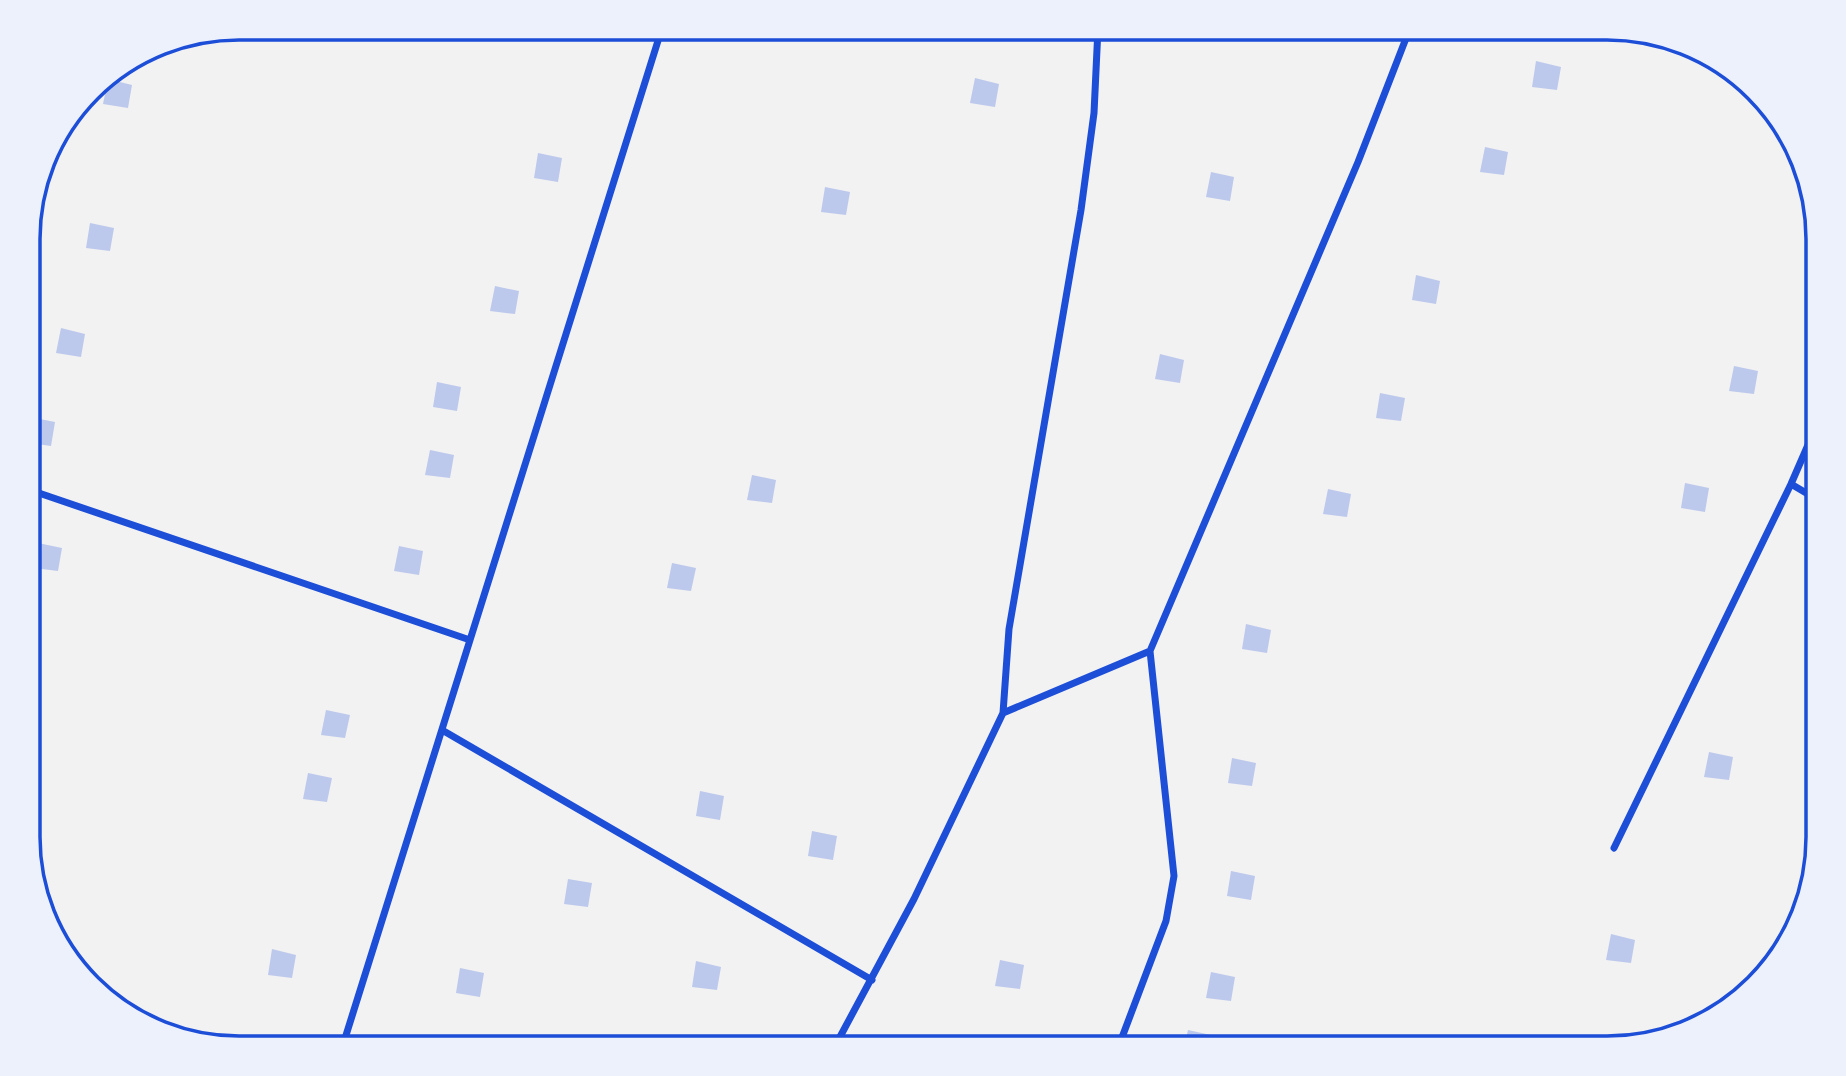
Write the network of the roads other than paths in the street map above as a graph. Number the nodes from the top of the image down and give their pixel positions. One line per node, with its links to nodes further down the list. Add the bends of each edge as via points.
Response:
1 (658, 40): 8 (street)
2 (1097, 40): 10 (street, via 1094,113 1081,210 1009,629)
3 (1405, 40): 9 (street)
4 (1805, 452): 5 (street)
5 (1791, 484): 6 (street); 12 (street)
6 (1805, 492)
7 (40, 493): 8 (street)
8 (470, 640): 11 (street)
9 (1150, 651): 10 (street); 14 (street, via 1174,876 1167,921)
10 (1003, 713): 13 (street)
11 (442, 730): 13 (street); 15 (street)
12 (1614, 848)
13 (872, 980): 16 (street)
14 (1123, 1035)
15 (346, 1036)
16 (841, 1036)

